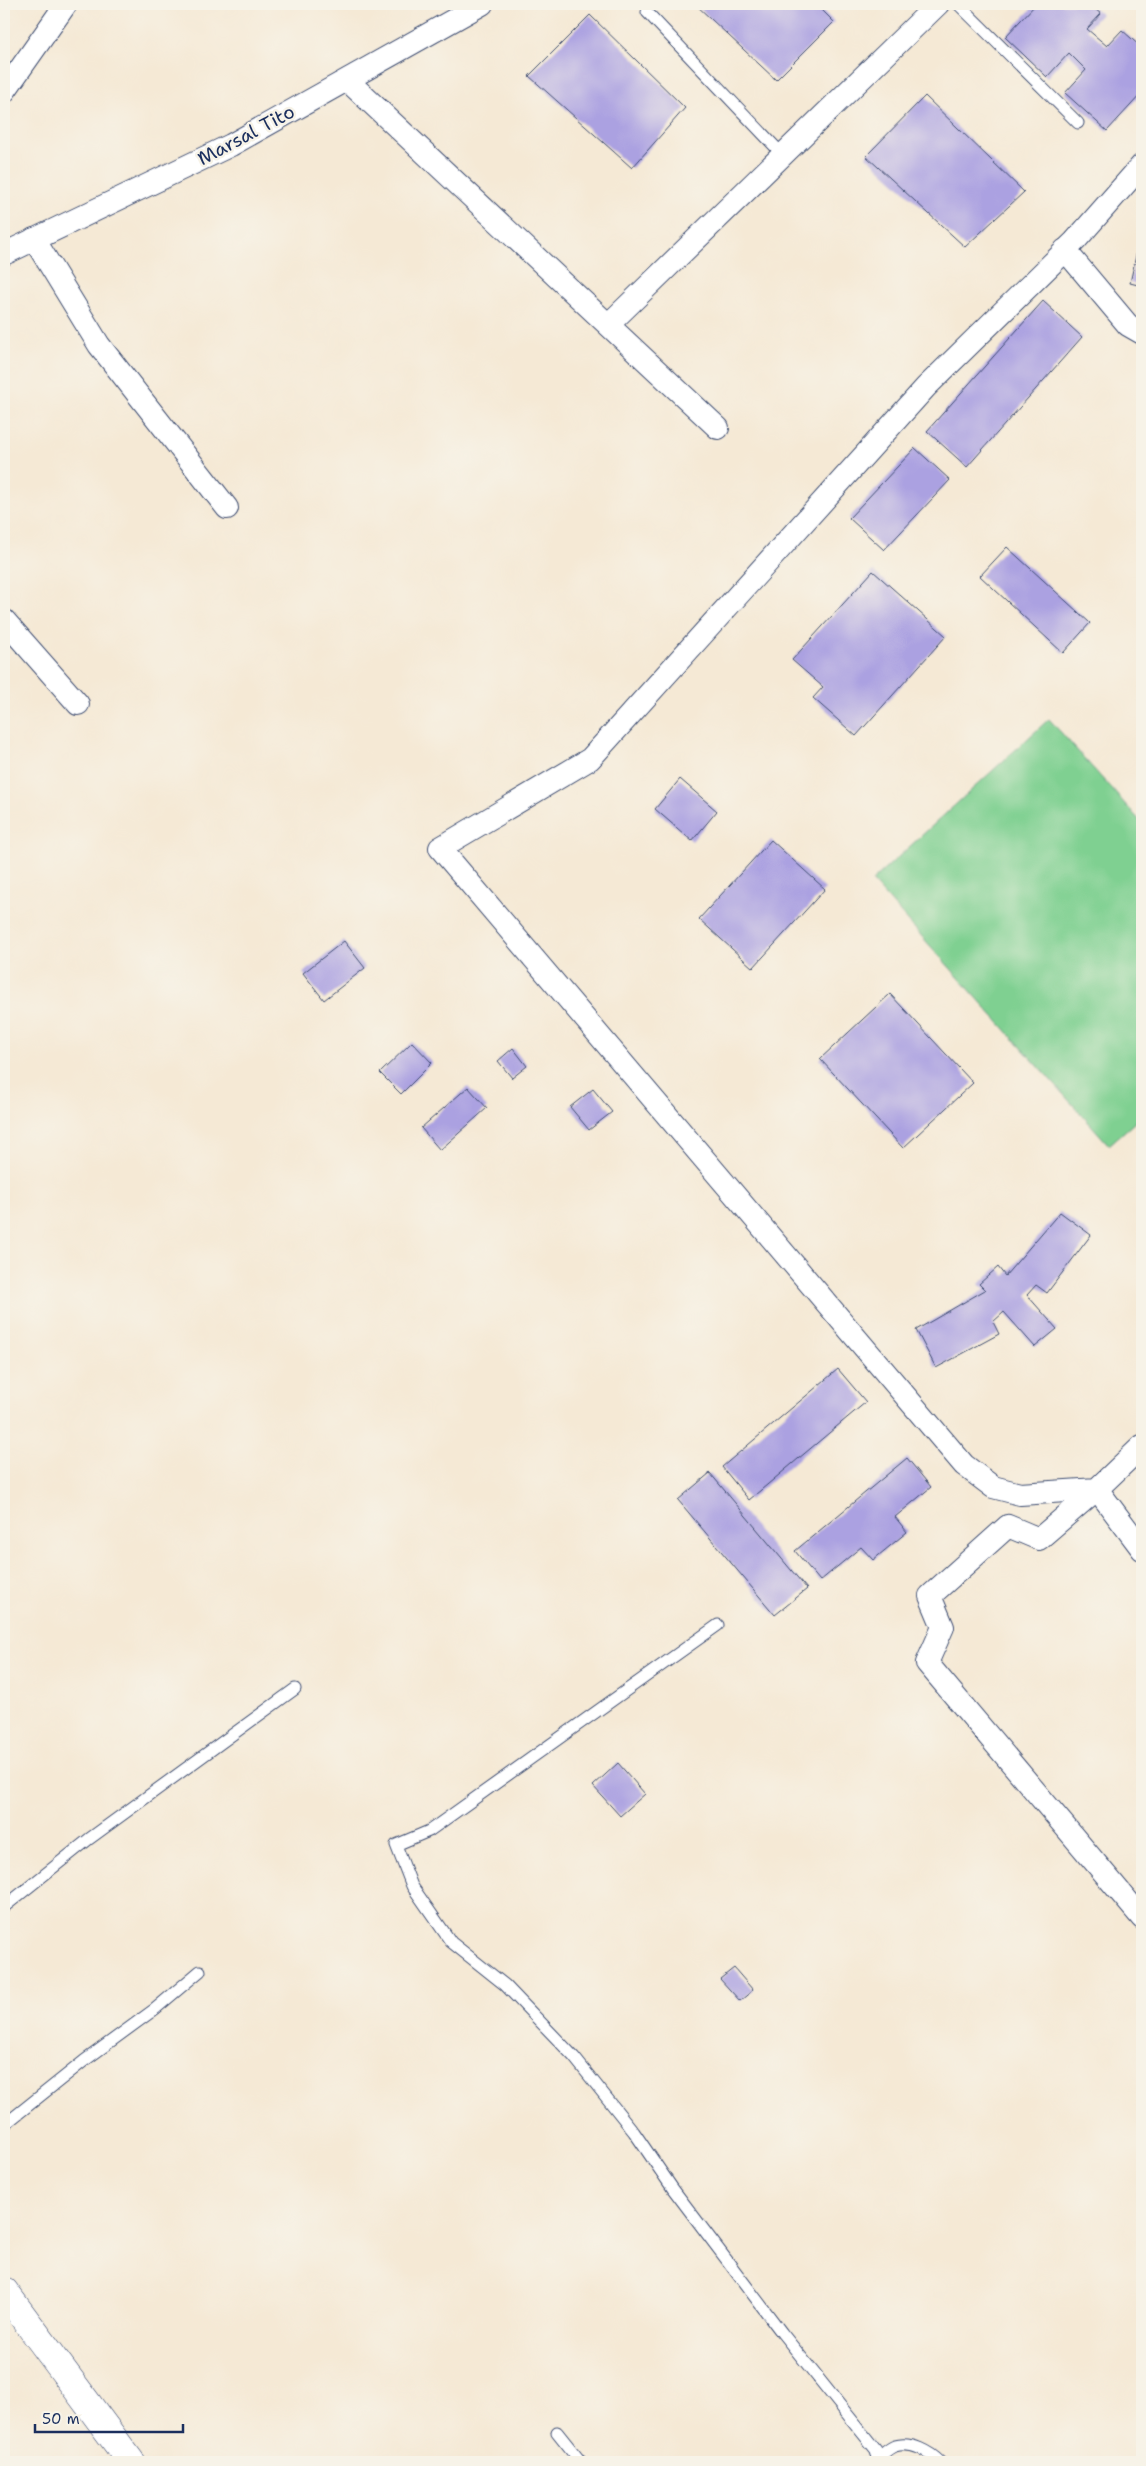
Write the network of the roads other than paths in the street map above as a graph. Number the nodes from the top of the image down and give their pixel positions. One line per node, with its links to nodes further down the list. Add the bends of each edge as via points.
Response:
1 (66, 4): 7 (street)
2 (482, 4): 6 (street, Marsal Tito)
3 (938, 4): 9 (street)
4 (958, 4): 8 (lane)
5 (647, 12): 9 (lane)
6 (348, 81): 11 (street, Marsal Tito, via 231,145); 14 (street)
7 (4, 92)
8 (1078, 123)
9 (783, 155): 14 (street)
10 (1142, 165): 13 (street)
11 (34, 239): 12 (street, Marsal Tito); 17 (street, via 99,345)
12 (5, 249)
13 (1065, 250): 15 (street, via 1128,325); 21 (street, via 926,387 590,759 440,848 964,1465 993,1487 1020,1494)
14 (609, 324): 16 (street)
15 (1142, 333)
16 (718, 428)
17 (227, 508)
18 (4, 620): 19 (street)
19 (78, 704)
20 (1142, 1446): 21 (street)
21 (1097, 1489): 22 (street); 26 (street, via 1038,1540 1008,1526 930,1596 943,1627 927,1663)
22 (1142, 1549)
23 (718, 1625): 31 (lane, via 429,1831 396,1845 412,1886 451,1942 505,1985 574,2057 634,2132 782,2333 876,2450)
24 (295, 1689): 25 (lane, via 89,1838)
25 (4, 1906)
26 (1142, 1918)
27 (200, 1971): 28 (lane)
28 (4, 2125)
29 (4, 2291): 32 (main road)
30 (557, 2432): 33 (lane)
31 (878, 2460): 34 (lane, via 895,2446 914,2446 932,2453)
32 (131, 2462)
33 (581, 2462)
34 (940, 2462)

